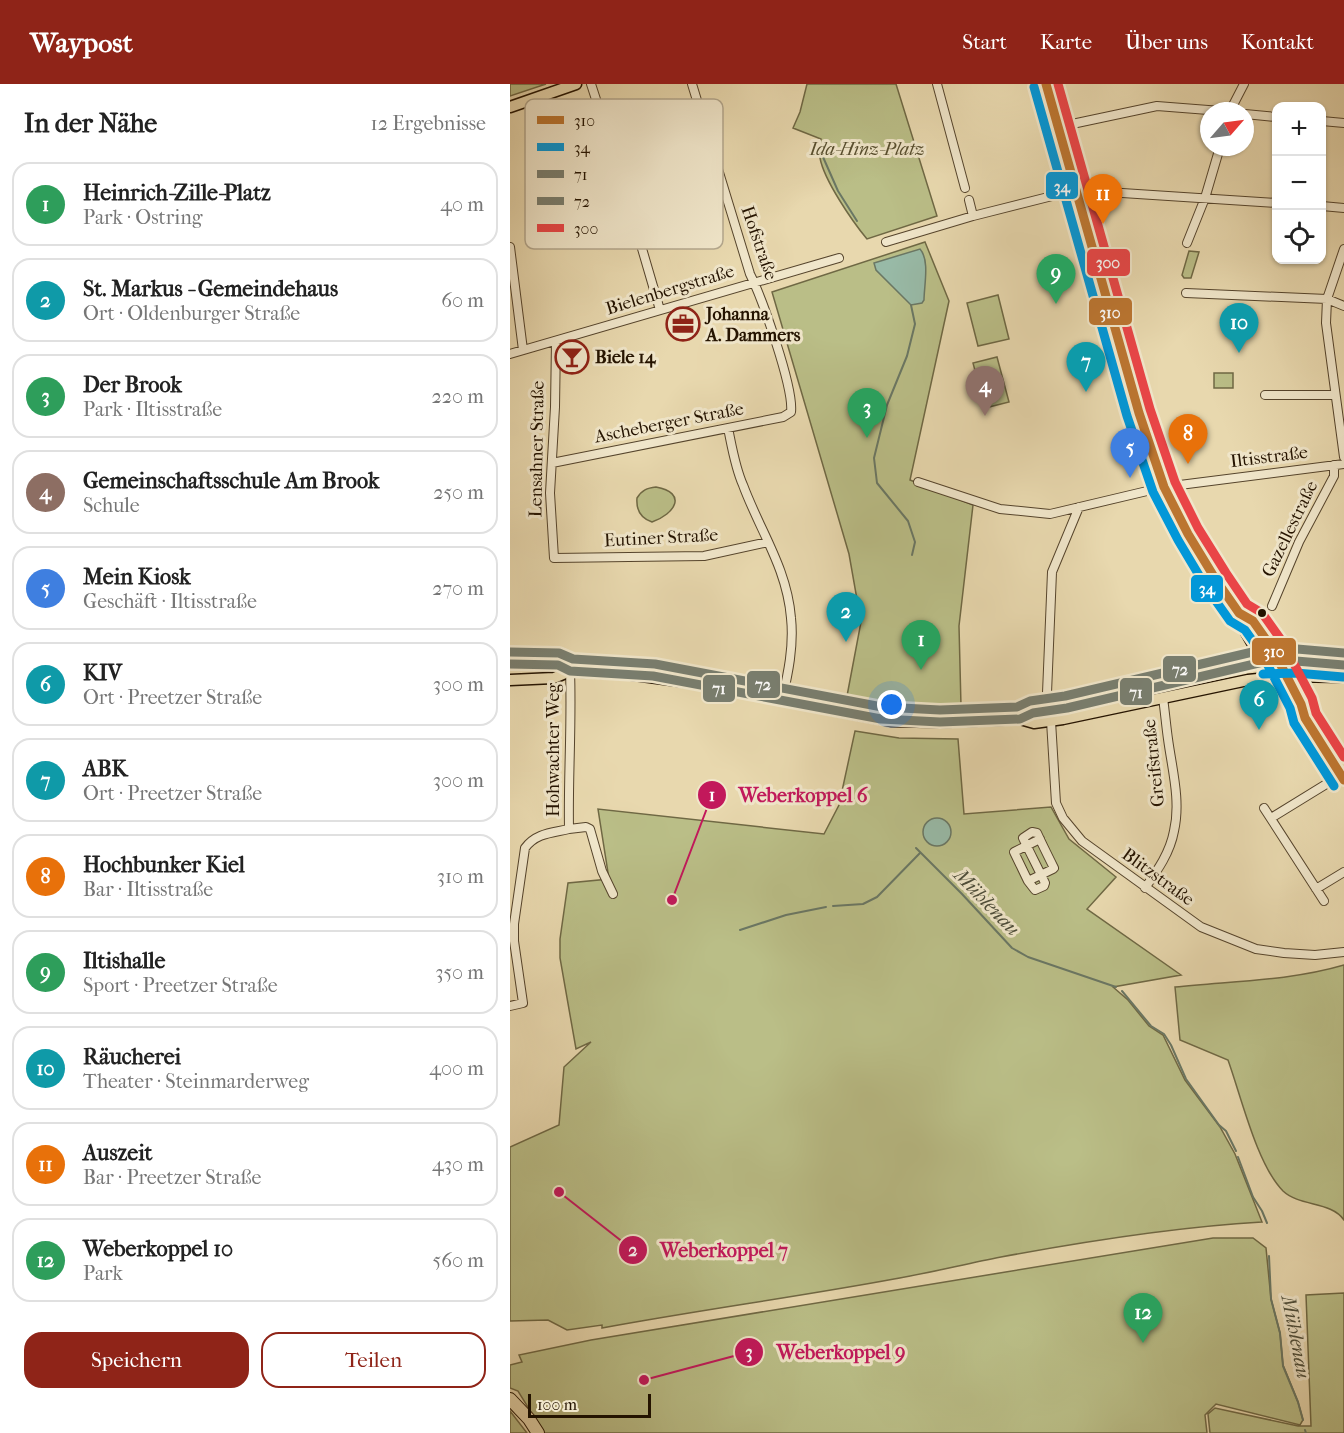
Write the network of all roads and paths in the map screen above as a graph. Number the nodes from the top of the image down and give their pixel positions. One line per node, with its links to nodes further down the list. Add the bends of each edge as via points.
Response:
1 (576, 84): 7 (main road)
2 (591, 84): 8 (street)
3 (692, 84): 9 (street, Hofstraße)
4 (937, 84): 21 (street)
5 (1046, 84): 18 (main road)
6 (1244, 84): 11 (street)
7 (533, 99)
8 (596, 99)
9 (697, 99)
10 (525, 102): 12 (main road)
11 (1235, 102)
12 (510, 107)
13 (1200, 109): 18 (street, via 1157,106)
14 (1254, 115): 15 (street)
15 (1272, 117)
16 (1326, 121): 17 (street)
17 (1344, 123)
18 (1058, 127): 22 (main road)
19 (1217, 156): 23 (street)
20 (723, 183): 35 (street, Hofstraße)
21 (965, 188)
22 (1076, 190): 23 (street); 28 (street); 52 (main road)
23 (1205, 198): 25 (street); 30 (street)
24 (969, 200): 28 (street)
25 (1272, 203)
26 (1326, 206): 27 (street)
27 (1344, 208)
28 (973, 216): 29 (street)
29 (886, 242)
30 (1187, 243)
31 (510, 247): 41 (street)
32 (642, 249): 39 (street)
33 (1344, 249): 37 (street)
34 (839, 258): 35 (street, Bielenbergstraße)
35 (754, 282): 39 (street, Bielenbergstraße); 45 (street, Hofstraße, via 786,377)
36 (1186, 293): 37 (street)
37 (1327, 299): 38 (street); 44 (street)
38 (1344, 306)
39 (660, 310): 40 (street, Bielenbergstraße)
40 (556, 341): 41 (street, Bielenbergstraße); 48 (street, Lensahner Straße)
41 (523, 350): 42 (street, Bielenbergstraße)
42 (510, 354)
43 (1265, 395): 44 (street)
44 (1335, 395): 47 (street)
45 (791, 412): 46 (street, Ascheberger Straße)
46 (728, 428): 48 (street, Ascheberger Straße); 54 (street, via 743,486)
47 (1344, 457)
48 (552, 463): 55 (street, Lensahner Straße)
49 (1344, 464): 50 (street, Iltisstraße)
50 (1334, 465): 52 (street, Iltisstraße); 56 (street, Gazellestraße, via 1334,476 1299,542)
51 (918, 482): 53 (street, Iltisstraße, via 1000,509 1050,514)
52 (1164, 487): 53 (street, Iltisstraße); 57 (main road, via 1199,552)
53 (1076, 508): 69 (street, Blitzstraße, via 1052,572 1047,693)
54 (768, 542): 55 (street, Eutiner Straße, via 704,556); 68 (street, via 781,568 792,621)
55 (554, 558)
56 (1272, 606)
57 (1239, 613): 58 (main road, via 1253,621); 59 (main road)
58 (1279, 661): 59 (main road); 61 (main road); 63 (main road)
59 (1263, 662): 64 (main road); 69 (main road)
60 (510, 664): 62 (main road, via 558,664)
61 (1344, 665)
62 (570, 671): 66 (main road, via 554,678); 68 (main road, via 653,676); 74 (street, Hohwachter Weg)
63 (1287, 676): 64 (main road); 65 (main road); 70 (street)
64 (1272, 677): 67 (main road); 70 (street, via 1292,708)
65 (1344, 677)
66 (510, 680)
67 (1163, 698): 69 (main road); 82 (street, Greifstraße, via 1176,814 1169,848)
68 (782, 700): 69 (main road, via 906,722 1020,719 1034,723)
69 (1050, 716): 82 (street, Blitzstraße, via 1055,797 1063,818 1082,842)
70 (1305, 718): 71 (street)
71 (1342, 777): 73 (street)
72 (1264, 808): 73 (street)
73 (1271, 818): 83 (street)
74 (568, 829): 84 (street, Hohwachter Weg, via 590,829); 87 (street, Hohwachter Weg, via 538,836 525,848 514,924 524,1003)
75 (1041, 841): 76 (street); 76 (street, via 1037,832 1023,836); 77 (street)
76 (1028, 848): 78 (street); 79 (street, via 1016,856)
77 (1048, 856): 78 (street); 81 (street, via 1054,868)
78 (1035, 863): 79 (street); 81 (street)
79 (1022, 869): 81 (street, via 1028,881)
80 (1344, 872): 83 (street)
81 (1041, 875)
82 (1145, 888): 86 (street, Blitzstraße, via 1201,927 1256,949 1315,955)
83 (1316, 889): 85 (street)
84 (613, 894)
85 (1324, 902)
86 (1344, 952)
87 (510, 1006)
88 (510, 1399): 89 (highway)
89 (538, 1433)

